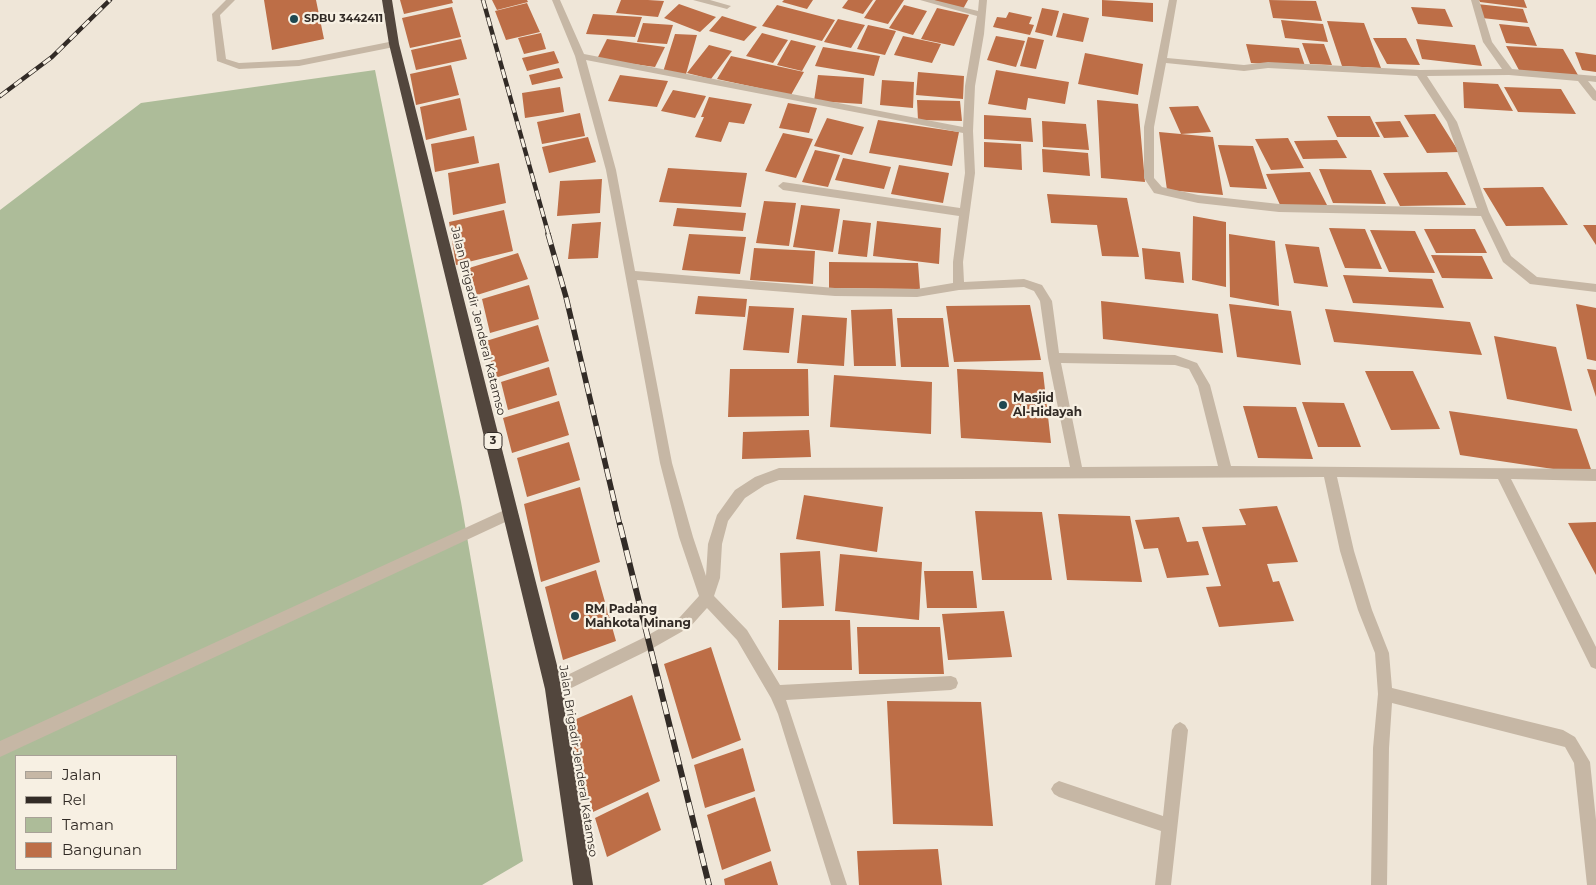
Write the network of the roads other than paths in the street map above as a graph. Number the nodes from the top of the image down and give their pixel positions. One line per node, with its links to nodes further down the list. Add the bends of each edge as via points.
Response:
1 (231, 0): 11 (street, via 216,14 222,61 239,66 299,63)
2 (387, 0): 11 (highway, Jalan Brigadir Jenderal Katamso / 3)
3 (556, 0): 12 (street)
4 (697, 0): 9 (street)
5 (924, 0): 10 (street)
6 (983, 0): 10 (street)
7 (1173, 0): 13 (street)
8 (1475, 0): 14 (street, via 1488,42)
9 (727, 6)
10 (982, 15): 19 (street, via 970,86)
11 (394, 44): 32 (highway, Jalan Brigadir Jenderal Katamso / 3)
12 (580, 56): 19 (street); 23 (street, via 611,170)
13 (1162, 60): 15 (street, via 1244,68 1268,64); 21 (street, via 1150,127 1149,178 1158,190 1198,199 1278,208)
14 (1510, 72): 15 (street); 16 (street)
15 (1420, 73): 21 (street, via 1452,122)
16 (1582, 78): 17 (street); 18 (street)
17 (1596, 79)
18 (1596, 98)
19 (968, 131): 22 (street, via 970,173)
20 (783, 186): 22 (street)
21 (1484, 212): 25 (street, via 1507,259 1534,281)
22 (965, 213): 24 (street, via 958,262)
23 (631, 275): 24 (street, via 835,292 917,293); 33 (street, via 666,463)
24 (959, 286): 26 (street, via 1024,283 1038,288 1046,301)
25 (1596, 288)
26 (1054, 358): 27 (street); 28 (street, via 1175,360 1193,366 1204,386)
27 (1078, 471): 28 (street); 33 (street, via 779,474 740,494 722,519)
28 (1226, 471): 29 (street)
29 (1329, 471): 30 (street); 38 (street, via 1347,551 1382,653)
30 (1501, 473): 31 (street); 34 (street)
31 (1596, 475)
32 (511, 513): 36 (highway, Jalan Brigadir Jenderal Katamso / 3); 40 (street)
33 (707, 598): 36 (street, via 685,622); 37 (street, via 742,635)
34 (1596, 662)
35 (951, 683): 37 (street)
36 (554, 689): 44 (highway, Jalan Brigadir Jenderal Katamso / 3)
37 (776, 693): 45 (street)
38 (1385, 694): 43 (street, via 1570,742 1582,762); 47 (street, via 1380,748)
39 (1180, 730): 42 (street)
40 (0, 748)
41 (1059, 789): 42 (street)
42 (1170, 826): 46 (street)
43 (1594, 853): 48 (street)
44 (583, 885)
45 (839, 885)
46 (1163, 885)
47 (1379, 885)
48 (1595, 885)

